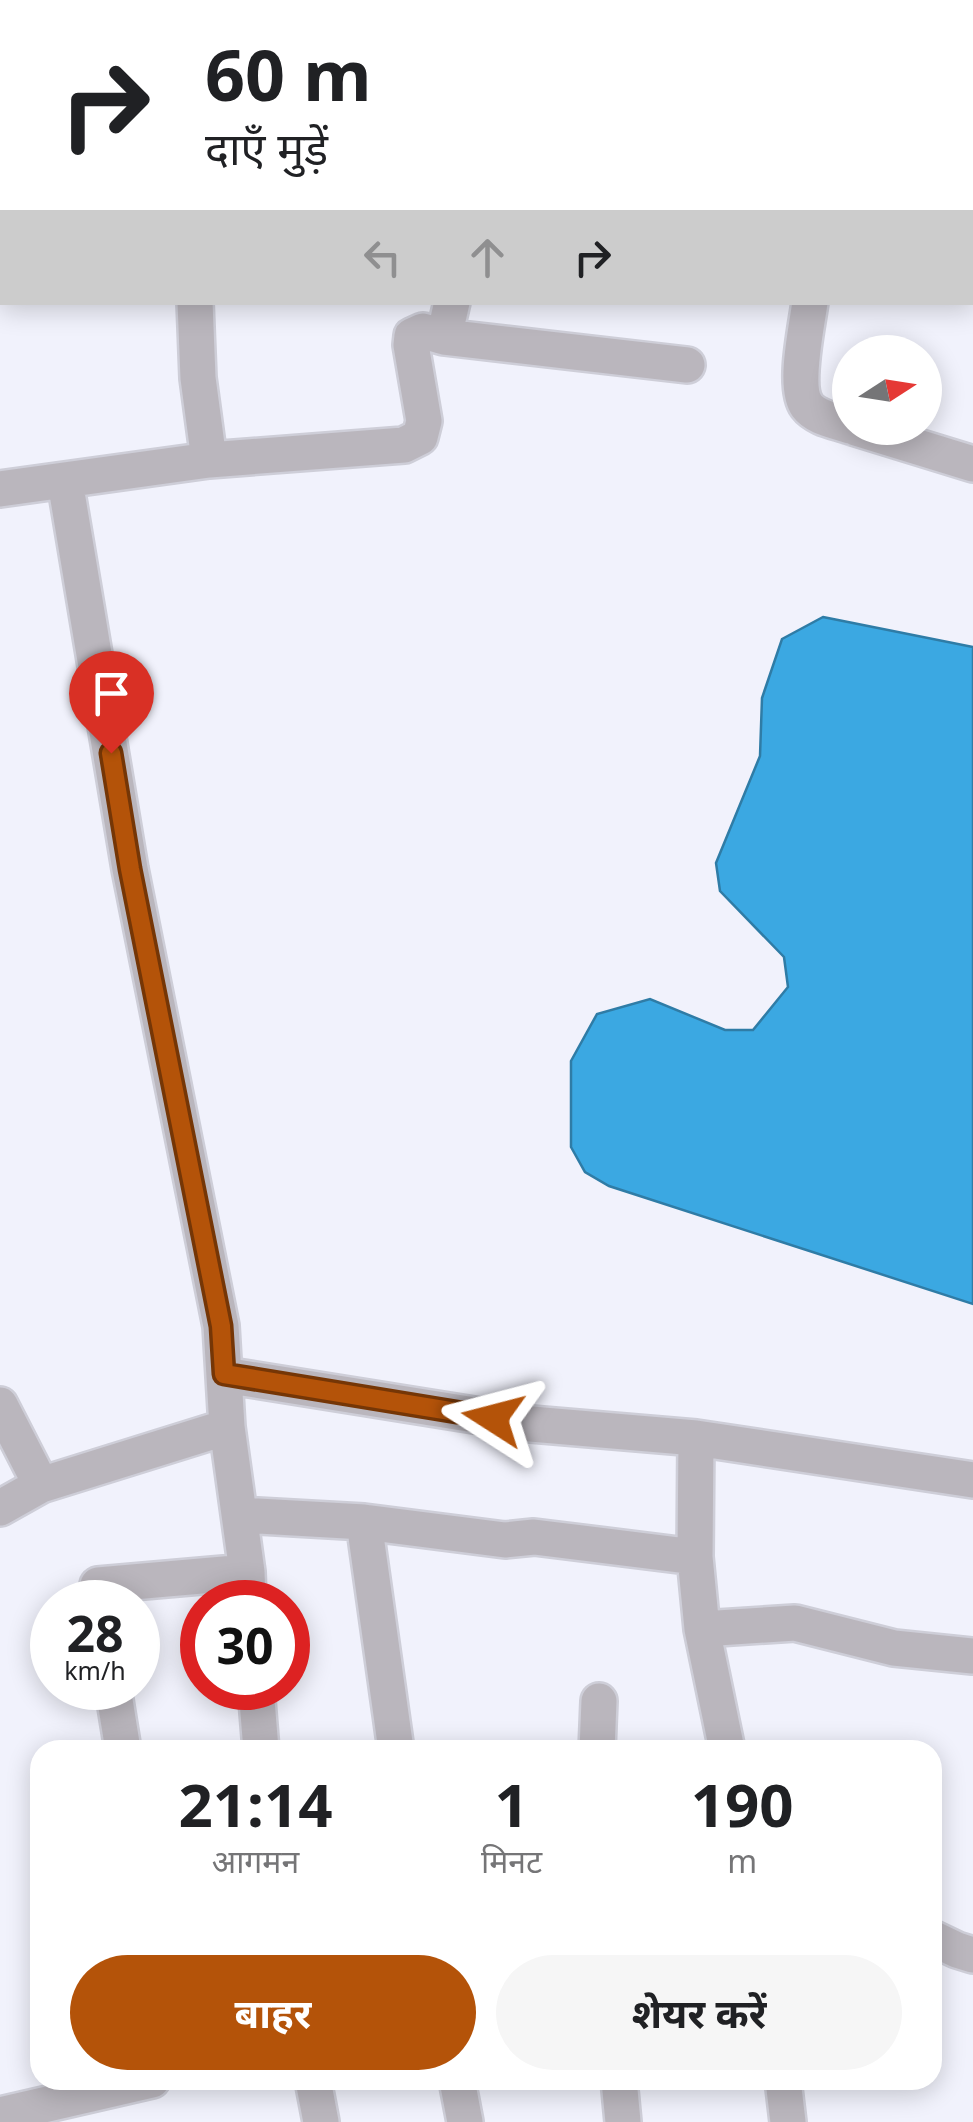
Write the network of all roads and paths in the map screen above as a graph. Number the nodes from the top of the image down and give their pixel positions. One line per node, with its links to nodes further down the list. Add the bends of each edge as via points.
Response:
1 (195, 305): 7 (street)
2 (810, 305): 5 (street, via 800,386 806,405)
3 (448, 320): 4 (street); 7 (street, via 412,336 424,421 420,437 404,445)
4 (687, 365)
5 (832, 420)
6 (913, 445): 8 (street)
7 (209, 460): 9 (street)
8 (973, 464)
9 (64, 481): 10 (street); 11 (street, via 130,869 221,1326)
10 (0, 489)
11 (224, 1374): 13 (street); 14 (street, via 531,1424)
12 (0, 1405): 16 (street)
13 (228, 1427): 16 (street); 18 (street)
14 (696, 1438): 15 (street); 20 (street)
15 (973, 1480)
16 (41, 1485): 17 (street)
17 (0, 1508)
18 (240, 1516): 19 (street); 21 (street)
19 (364, 1522): 20 (street); 29 (street)
20 (694, 1557): 22 (street)
21 (247, 1580)
22 (702, 1629): 23 (street, via 795,1623 894,1648); 31 (street)
23 (973, 1656)
24 (599, 1702): 30 (street)
25 (117, 1710): 27 (street)
26 (258, 1710): 28 (street)
27 (122, 1740)
28 (260, 1740)
29 (395, 1740)
30 (597, 1740)
31 (725, 1740)
32 (942, 1943): 33 (street)
33 (973, 1955)
34 (109, 2090): 39 (street)
35 (316, 2090): 40 (street)
36 (459, 2090): 41 (street)
37 (620, 2090): 42 (street)
38 (784, 2090): 43 (street)
39 (0, 2115)
40 (321, 2122)
41 (465, 2122)
42 (623, 2122)
43 (788, 2122)

